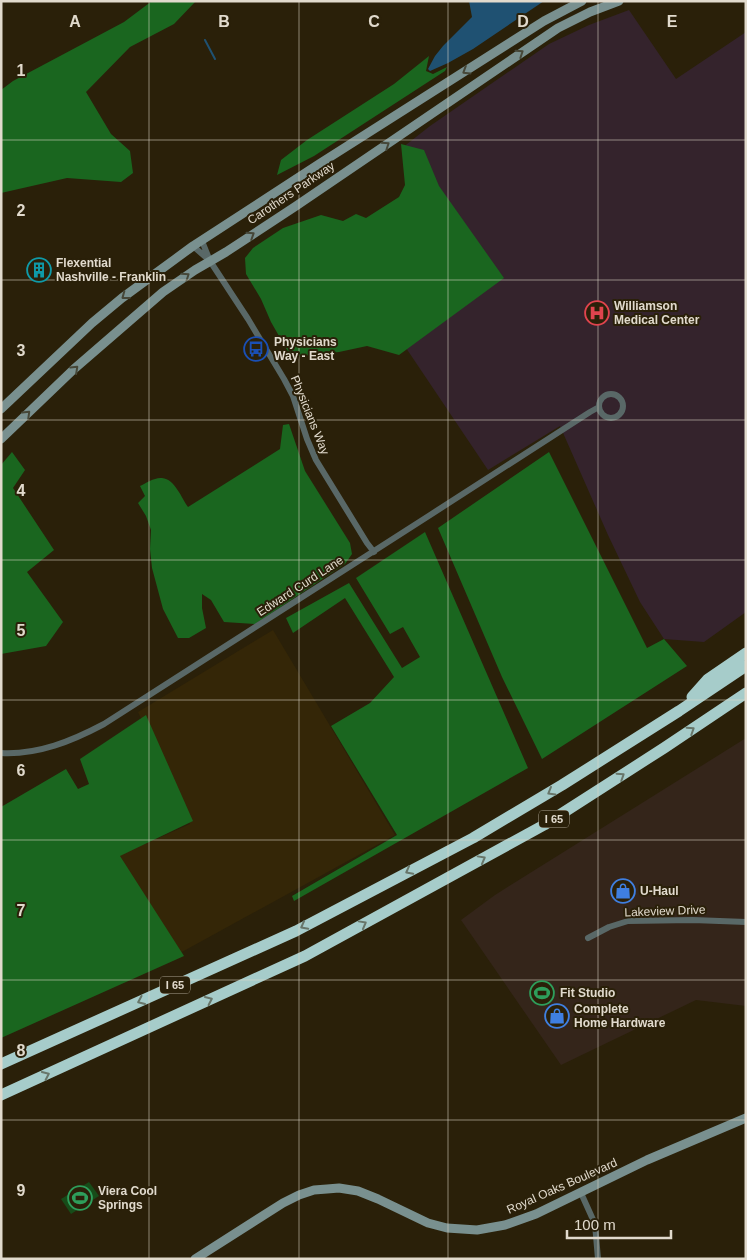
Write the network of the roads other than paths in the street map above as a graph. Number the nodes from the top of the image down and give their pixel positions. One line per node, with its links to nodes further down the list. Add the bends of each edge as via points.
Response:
1 (582, 1): 3 (main road, Carothers Parkway, one-way to 3, via 544,21)
2 (619, 1): 5 (main road, Carothers Parkway, one-way to 2, via 558,28)
3 (202, 241): 4 (main road, Carothers Parkway); 5 (street, Physicians Way)
4 (193, 246): 5 (street, Physicians Way); 7 (main road, Carothers Parkway, one-way to 7, via 92,323)
5 (210, 261): 8 (main road, Carothers Parkway, one-way to 5, via 122,327 163,292); 9 (street, Physicians Way, via 284,379 316,460)
6 (599, 408): 9 (street, Edward Curd Lane)
7 (1, 409)
8 (1, 440)
9 (374, 552): 14 (street, Edward Curd Lane, via 86,734 52,747)
10 (746, 653): 13 (highway, via 708,679)
11 (746, 666): 13 (highway, I 65)
12 (746, 695): 18 (highway, I 65, one-way to 12, via 305,956 544,825)
13 (679, 711): 17 (highway, I 65, one-way to 17, via 473,838 313,922)
14 (1, 753)
15 (746, 922): 16 (street, Lakeview Drive, via 628,921)
16 (588, 938)
17 (1, 1064)
18 (1, 1095)
19 (746, 1118): 20 (main road, Royal Oaks Boulevard, via 647,1160)
20 (581, 1193): 21 (main road, Royal Oaks Boulevard, via 536,1214 505,1225 477,1230 428,1223 358,1191 339,1188 314,1190 283,1203); 22 (street, via 596,1224)
21 (195, 1259)
22 (598, 1259)

